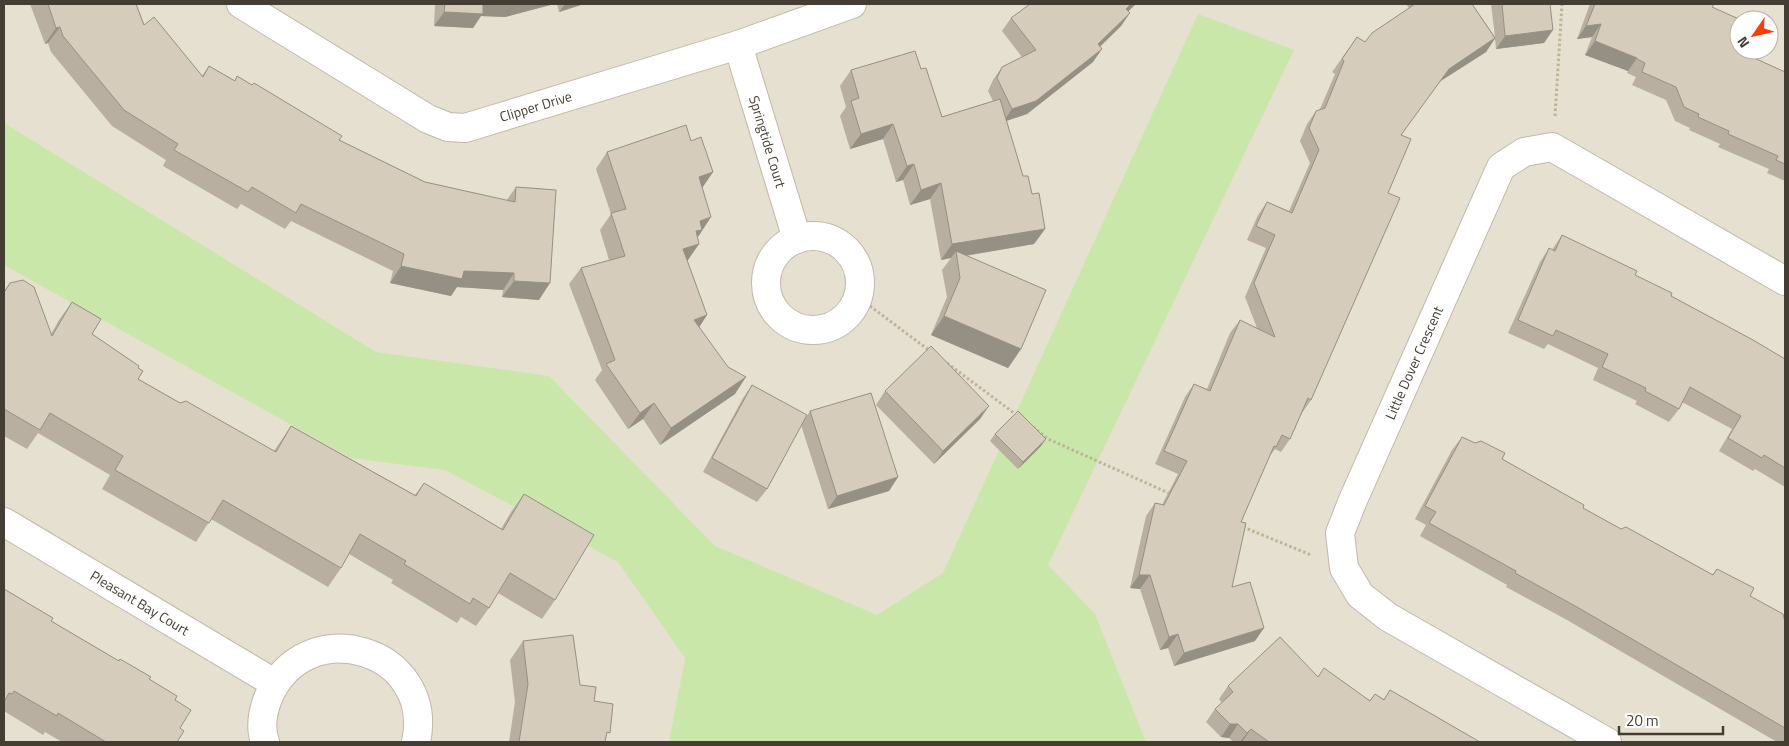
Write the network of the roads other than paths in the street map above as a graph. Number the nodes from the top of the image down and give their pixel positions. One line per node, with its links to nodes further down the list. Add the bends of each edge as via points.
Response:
1 (241, 4): 3 (street, Clipper Drive, via 448,127 466,128 499,120)
2 (852, 4): 3 (street, Clipper Drive)
3 (738, 45): 4 (street, Springtide Court)
4 (797, 239): 4 (street, via 782,247 769,265 766,289 771,305 777,314 796,327 810,330 829,328 846,318 858,297 860,279 852,257 841,245 815,236)
5 (1785, 281): 10 (street, Little Dover Crescent, via 1552,147 1524,152 1501,167 1340,533 1344,568 1360,595 1388,617)
6 (4, 522): 7 (street, Pleasant Bay Court)
7 (274, 682): 8 (street, via 264,708 262,736); 9 (street, via 293,663 329,648 356,649 388,663 406,683 415,702 419,729)
8 (265, 742)
9 (416, 742)
10 (1607, 742)

